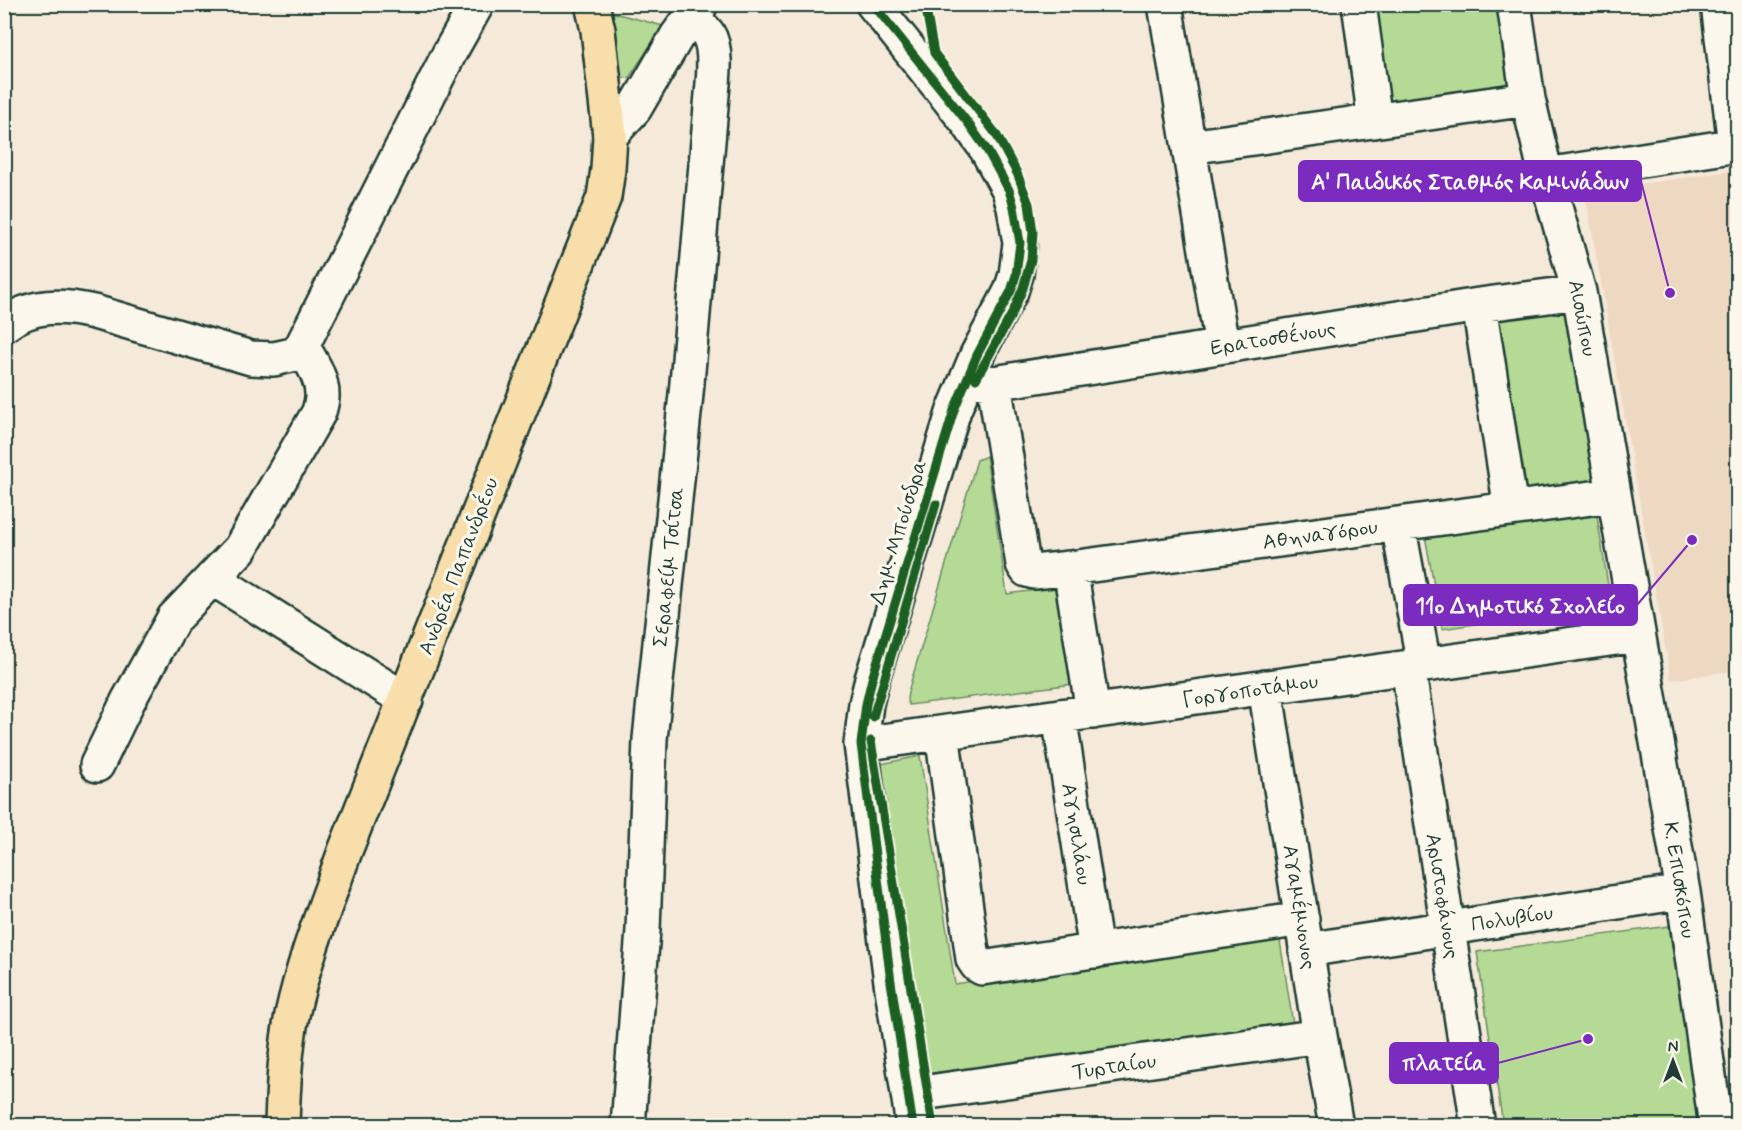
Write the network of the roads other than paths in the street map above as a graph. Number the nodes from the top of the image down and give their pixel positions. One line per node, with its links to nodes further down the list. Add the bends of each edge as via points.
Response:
1 (477, 4): 18 (street)
2 (592, 4): 11 (main road, Ανδρέα Παπανδρέου)
3 (873, 4): 20 (street, Δημ. Μπούσδρα, via 987,150 1014,207 1020,243 1016,275)
4 (1165, 4): 13 (street)
5 (1359, 4): 10 (street)
6 (1514, 4): 9 (street, Αισώπου)
7 (1718, 4): 12 (street)
8 (696, 11): 11 (street, via 635,108); 42 (street, Σεραφείμ Τσίτσα, via 708,34 714,60 685,405 650,739 643,930)
9 (1528, 99): 10 (street); 14 (street, Αισώπου)
10 (1375, 121): 13 (street)
11 (610, 136): 29 (main road, Ανδρέα Παπανδρέου, via 604,197)
12 (1736, 145): 14 (street)
13 (1189, 147): 19 (street)
14 (1546, 176): 15 (street, Αισώπου)
15 (1580, 292): 16 (street, Ερατοσθένους); 21 (street, Αισώπου)
16 (1479, 305): 19 (street, Ερατοσθένους); 22 (street)
17 (4, 325): 18 (street, via 16,316 40,308 71,307 251,358 291,356)
18 (302, 346): 25 (street, via 321,387 319,412 240,549)
19 (1222, 346): 20 (street, Ερατοσθένους)
20 (980, 381): 24 (street, Αθηναγόρου, via 1023,564 1034,572); 33 (street, Δημ. Μπούσδρα, via 954,410 881,647 866,704)
21 (1614, 495): 22 (street, Αθηναγόρου); 26 (street, Αισώπου)
22 (1511, 509): 23 (street, Αθηναγόρου)
23 (1398, 524): 24 (street, Αθηναγόρου); 27 (street, Αριστοφάνους)
24 (1070, 568): 30 (street)
25 (212, 578): 29 (street); 34 (street, via 174,618)
26 (1638, 635): 27 (street, Γοργοποτάμου); 35 (street, Κ. Επισκόπου)
27 (1416, 666): 28 (street, Γοργοποτάμου); 36 (street, Αριστοφάνους)
28 (1265, 687): 30 (street, Γοργοποτάμου); 37 (street, Αγαμέμνονος)
29 (406, 700): 41 (main road, Ανδρέα Παπανδρέου, via 345,851 299,984 287,1046)
30 (1093, 712): 31 (street, Γοργοποτάμου)
31 (1059, 716): 32 (street, Γοργοποτάμου); 38 (street, Αγησιλάου)
32 (942, 732): 33 (street, Γοργοποτάμου); 38 (street, Πολυβίου, via 976,965 982,968)
33 (861, 744): 40 (street, Δημ. Μπούσδρα)
34 (97, 765)
35 (1683, 892): 36 (street, Πολυβίου); 45 (street, Κ. Επισκόπου)
36 (1448, 928): 37 (street, Πολυβίου); 44 (street, Αριστοφάνους)
37 (1304, 934): 38 (street, Πολυβίου); 39 (street, Αγαμέμνονος)
38 (1096, 951)
39 (1320, 1036): 40 (street, Τυρταίου); 43 (street, Αγαμέμνονος)
40 (911, 1110)
41 (282, 1125)
42 (628, 1125)
43 (1336, 1125)
44 (1478, 1125)
45 (1716, 1125)

